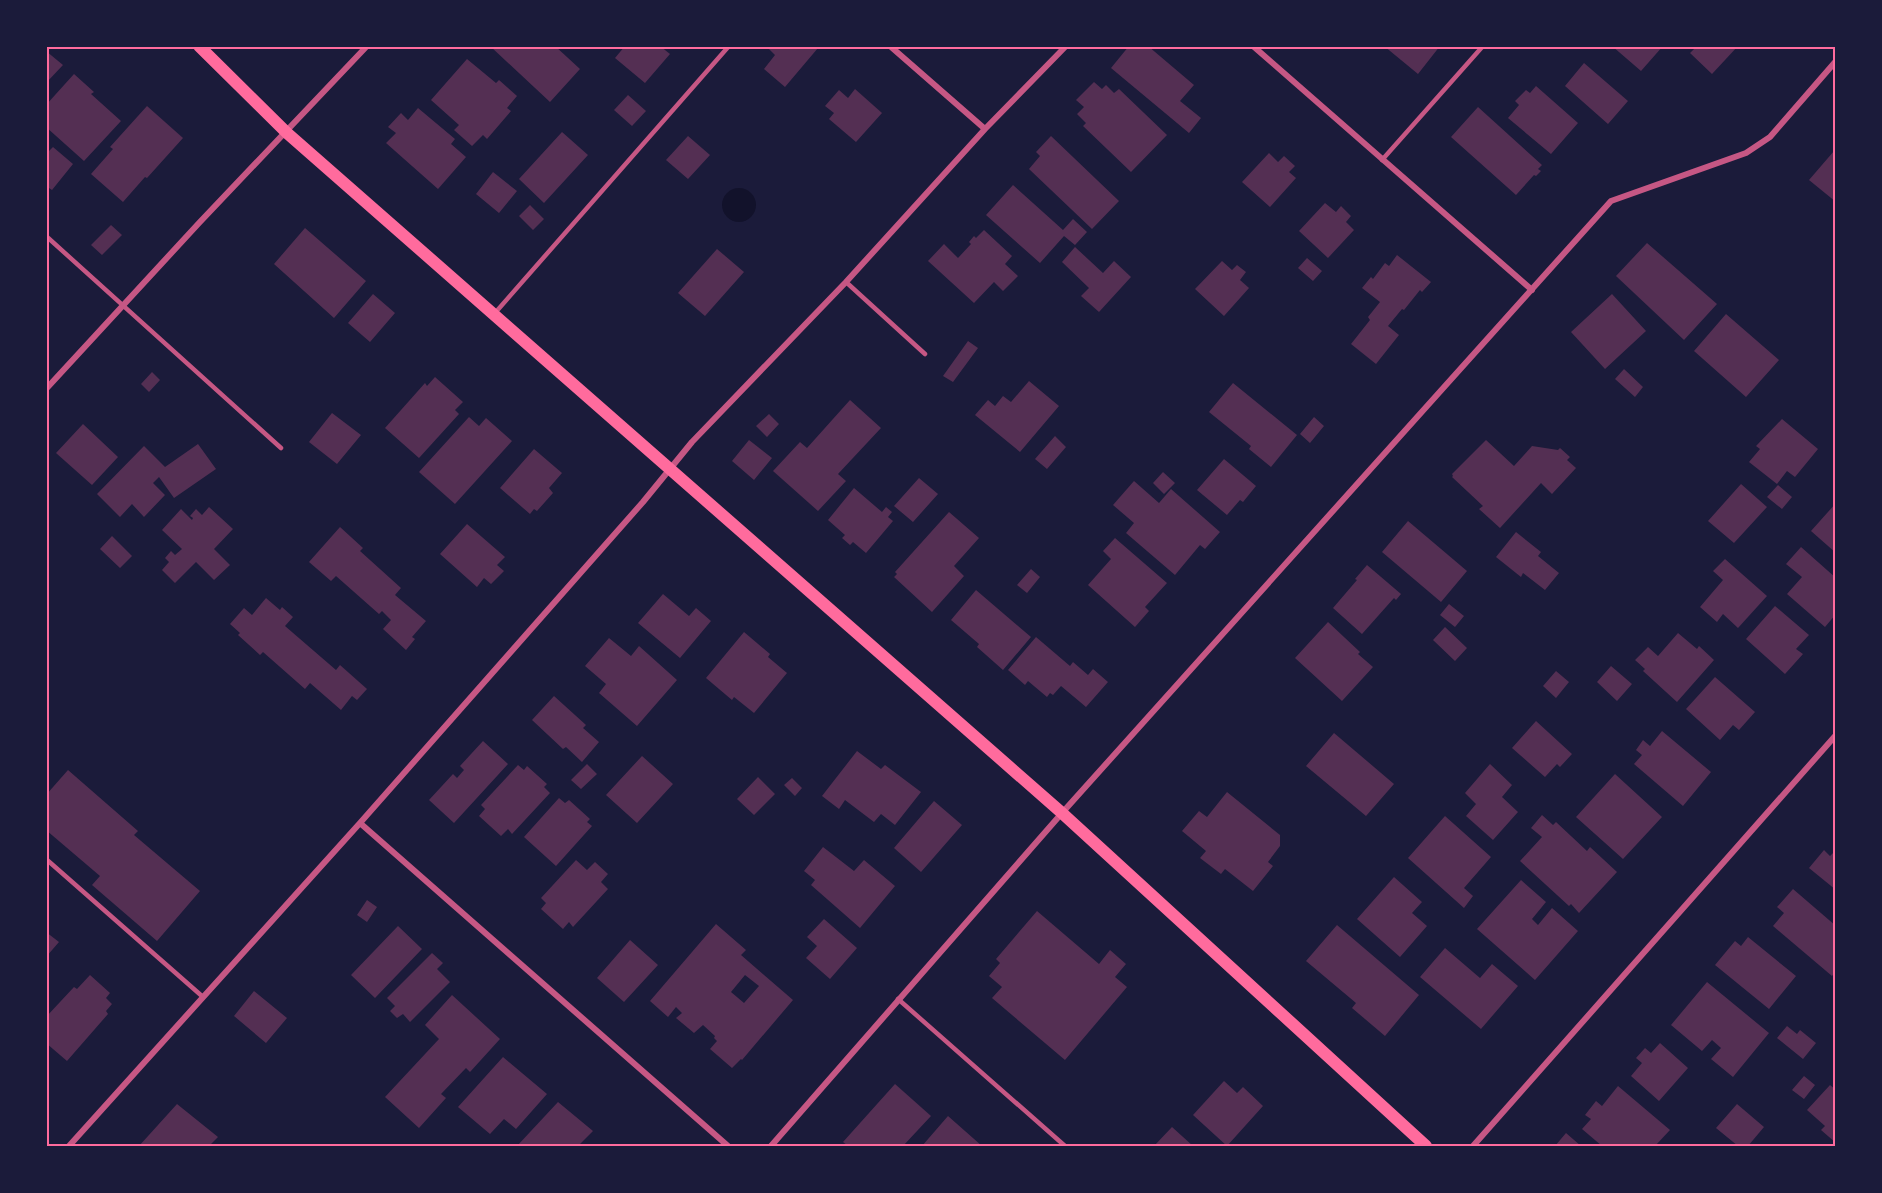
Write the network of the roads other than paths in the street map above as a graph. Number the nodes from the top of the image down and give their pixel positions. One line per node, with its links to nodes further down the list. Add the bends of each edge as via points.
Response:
1 (200, 46): 10 (main road)
2 (367, 46): 10 (street)
3 (729, 46): 16 (lane)
4 (890, 46): 9 (street)
5 (1066, 46): 9 (street)
6 (1253, 46): 11 (street)
7 (1483, 46): 11 (lane)
8 (1836, 61): 14 (street, via 1770,137 1746,153 1611,201)
9 (985, 129): 13 (street)
10 (287, 133): 15 (street); 16 (main road)
11 (1382, 160): 14 (street)
12 (46, 236): 15 (lane)
13 (846, 282): 17 (lane); 20 (street, via 692,442)
14 (1532, 290): 22 (street)
15 (123, 305): 18 (street); 19 (lane)
16 (495, 314): 20 (main road)
17 (925, 354)
18 (46, 389)
19 (280, 448)
20 (670, 470): 22 (main road); 23 (street)
21 (1836, 735): 32 (street)
22 (1062, 813): 26 (street); 31 (main road)
23 (360, 823): 25 (street); 28 (street)
24 (46, 859): 25 (lane)
25 (203, 997): 27 (street)
26 (898, 999): 29 (street); 30 (lane)
27 (69, 1146)
28 (728, 1146)
29 (771, 1146)
30 (1065, 1146)
31 (1426, 1146)
32 (1473, 1146)

